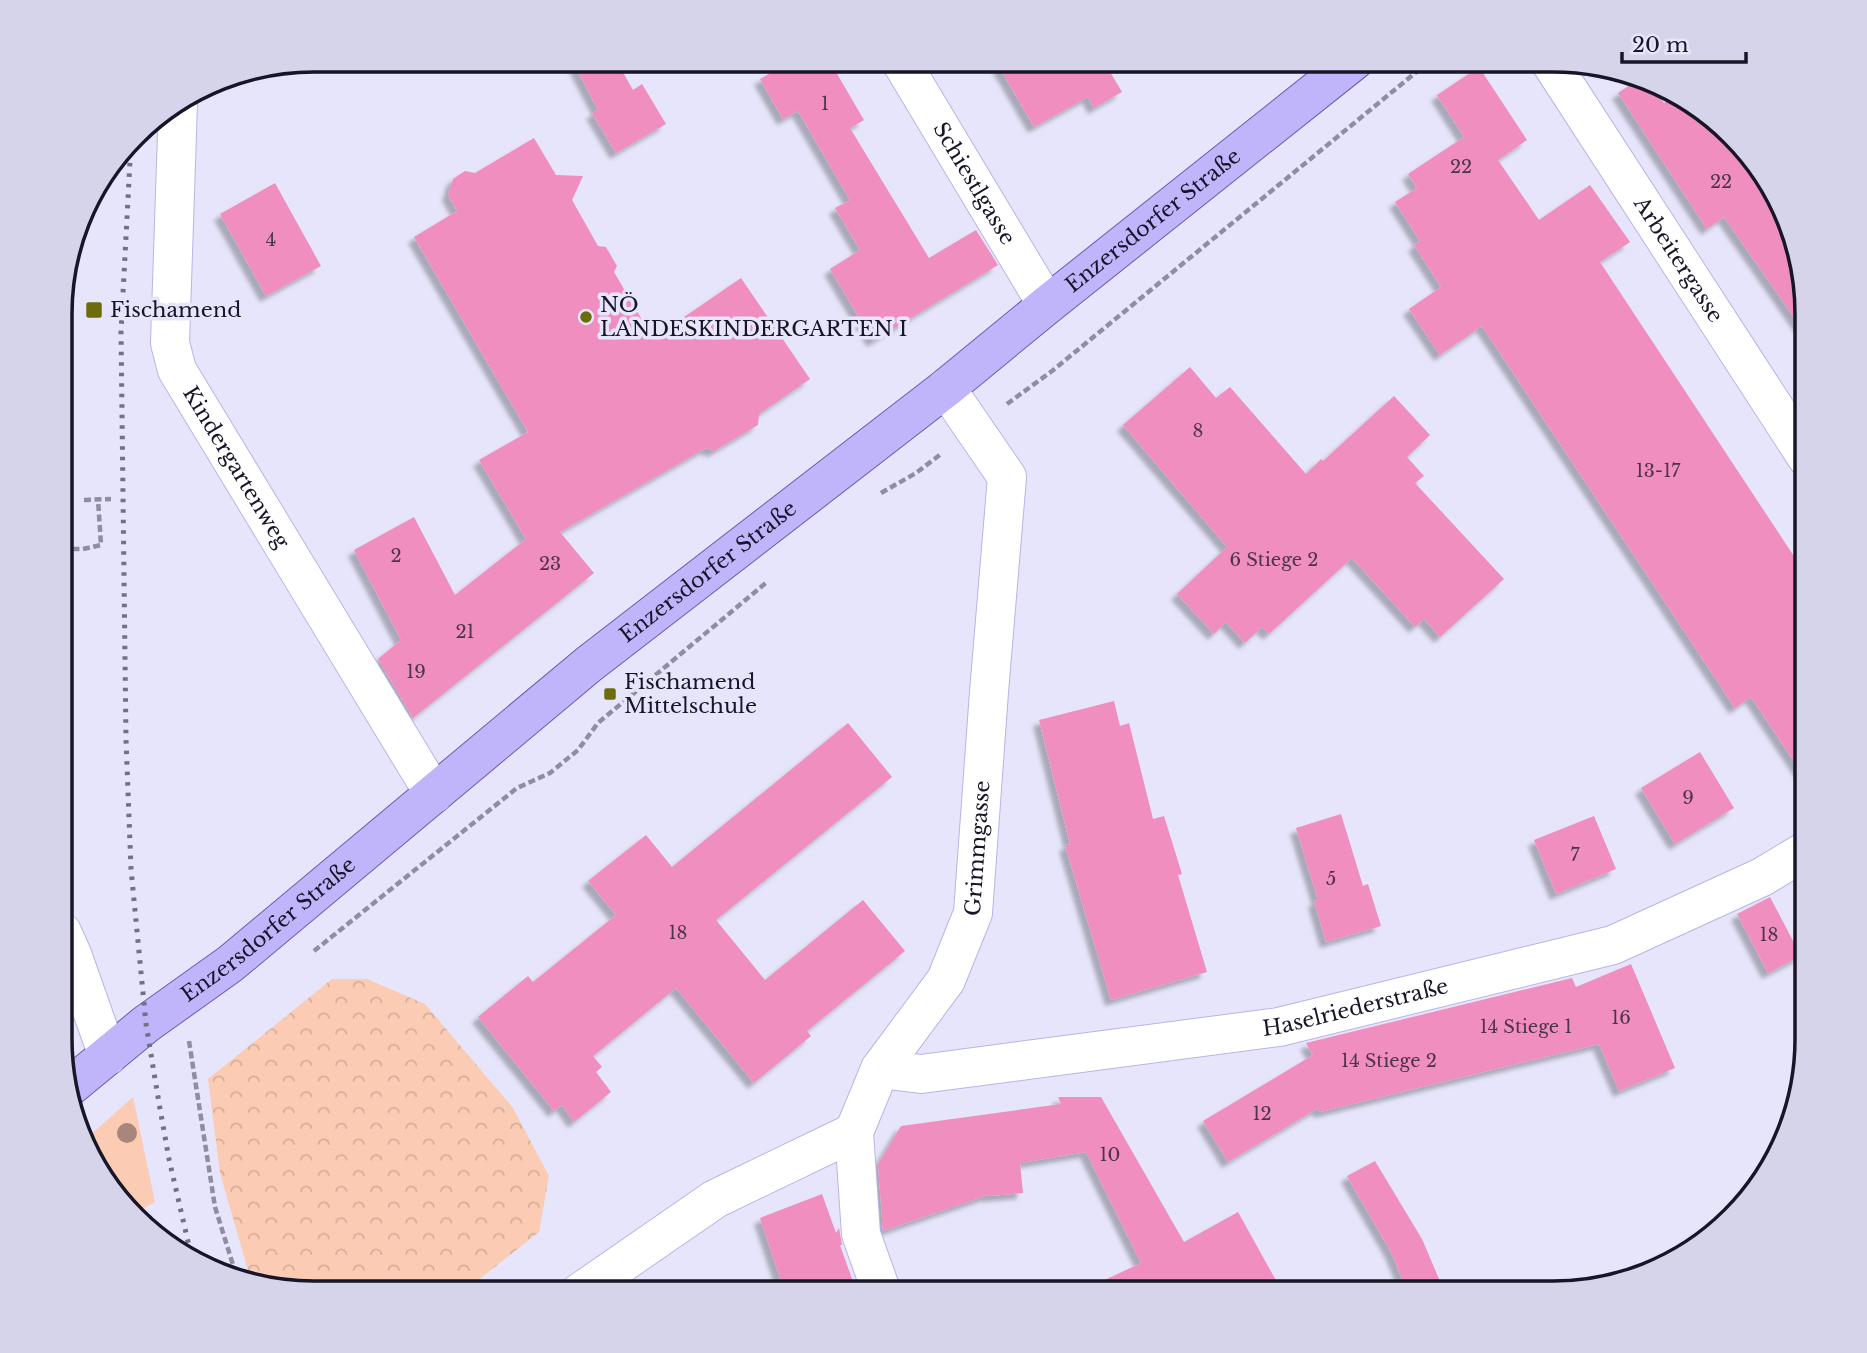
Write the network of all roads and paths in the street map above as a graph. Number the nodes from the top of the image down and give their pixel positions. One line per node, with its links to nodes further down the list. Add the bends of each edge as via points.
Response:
1 (907, 72): 6 (street, Schiestlgasse)
2 (1340, 72): 6 (main road, Enzersdorfer Straße)
3 (1416, 72): 8 (path, via 1052,371)
4 (1557, 72): 9 (street, Arbeitergasse)
5 (178, 114): 16 (street, Kindergartenweg, via 170,342 177,370)
6 (1047, 305): 7 (main road, Enzersdorfer Straße)
7 (946, 388): 8 (street, Grimmgasse); 16 (main road, Enzersdorfer Straße, via 589,664)
8 (975, 428): 10 (path, via 916,473); 24 (street, Grimmgasse, via 1007,477 973,913 946,980)
9 (1795, 439)
10 (875, 496)
11 (98, 499): 12 (path); 13 (path); 14 (path, via 101,545)
12 (111, 499)
13 (84, 500)
14 (72, 549)
15 (777, 574): 18 (path, via 598,723 579,750 550,774 517,788)
16 (434, 794): 23 (main road, Enzersdorfer Straße, via 230,964)
17 (1795, 857): 24 (street, Haselriederstraße, via 1613,945 1279,1027 920,1074)
18 (313, 951)
19 (72, 954): 23 (street)
20 (199, 1035): 21 (path)
21 (189, 1041): 22 (path); 27 (path, via 215,1207)
22 (177, 1047)
23 (108, 1056): 25 (main road, Enzersdorfer Straße)
24 (880, 1069): 26 (street, Grimmgasse)
25 (76, 1083)
26 (854, 1132): 28 (street, via 715,1199); 29 (street, Grimmgasse, via 861,1234)
27 (234, 1267)
28 (596, 1281)
29 (878, 1281)

